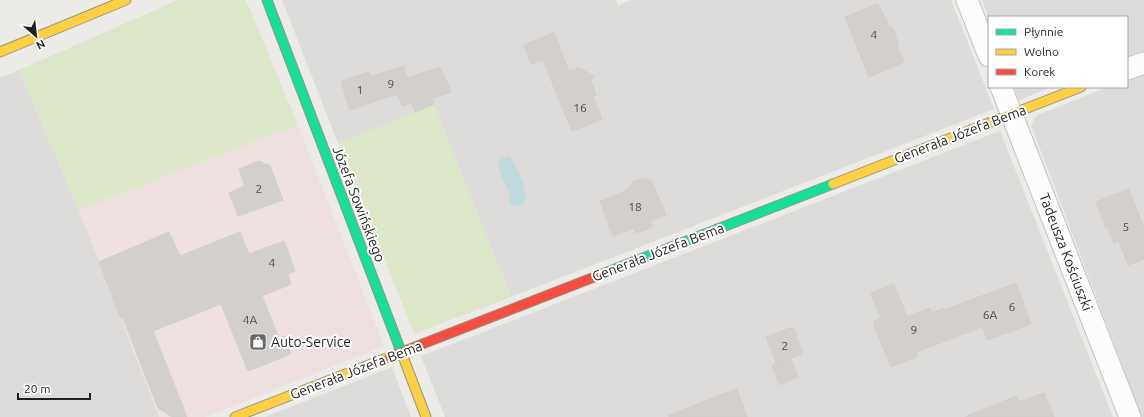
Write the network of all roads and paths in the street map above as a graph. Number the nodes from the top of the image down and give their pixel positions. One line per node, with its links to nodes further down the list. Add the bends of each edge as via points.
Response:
1 (126, 0): 4 (street)
2 (267, 0): 11 (street, Józefa Sowińskiego)
3 (967, 0): 5 (street)
4 (0, 52)
5 (988, 53)
6 (1144, 63): 7 (street)
7 (1128, 69)
8 (1001, 88): 10 (street, Tadeusza Kościuszki)
9 (1078, 88): 10 (street, Generała Józefa Bema)
10 (1012, 114): 11 (street, Generała Józefa Bema); 14 (street, Tadeusza Kościuszki)
11 (401, 352): 12 (street, Generała Józefa Bema); 13 (street, Józefa Sowińskiego)
12 (235, 417)
13 (426, 417)
14 (1130, 417)

